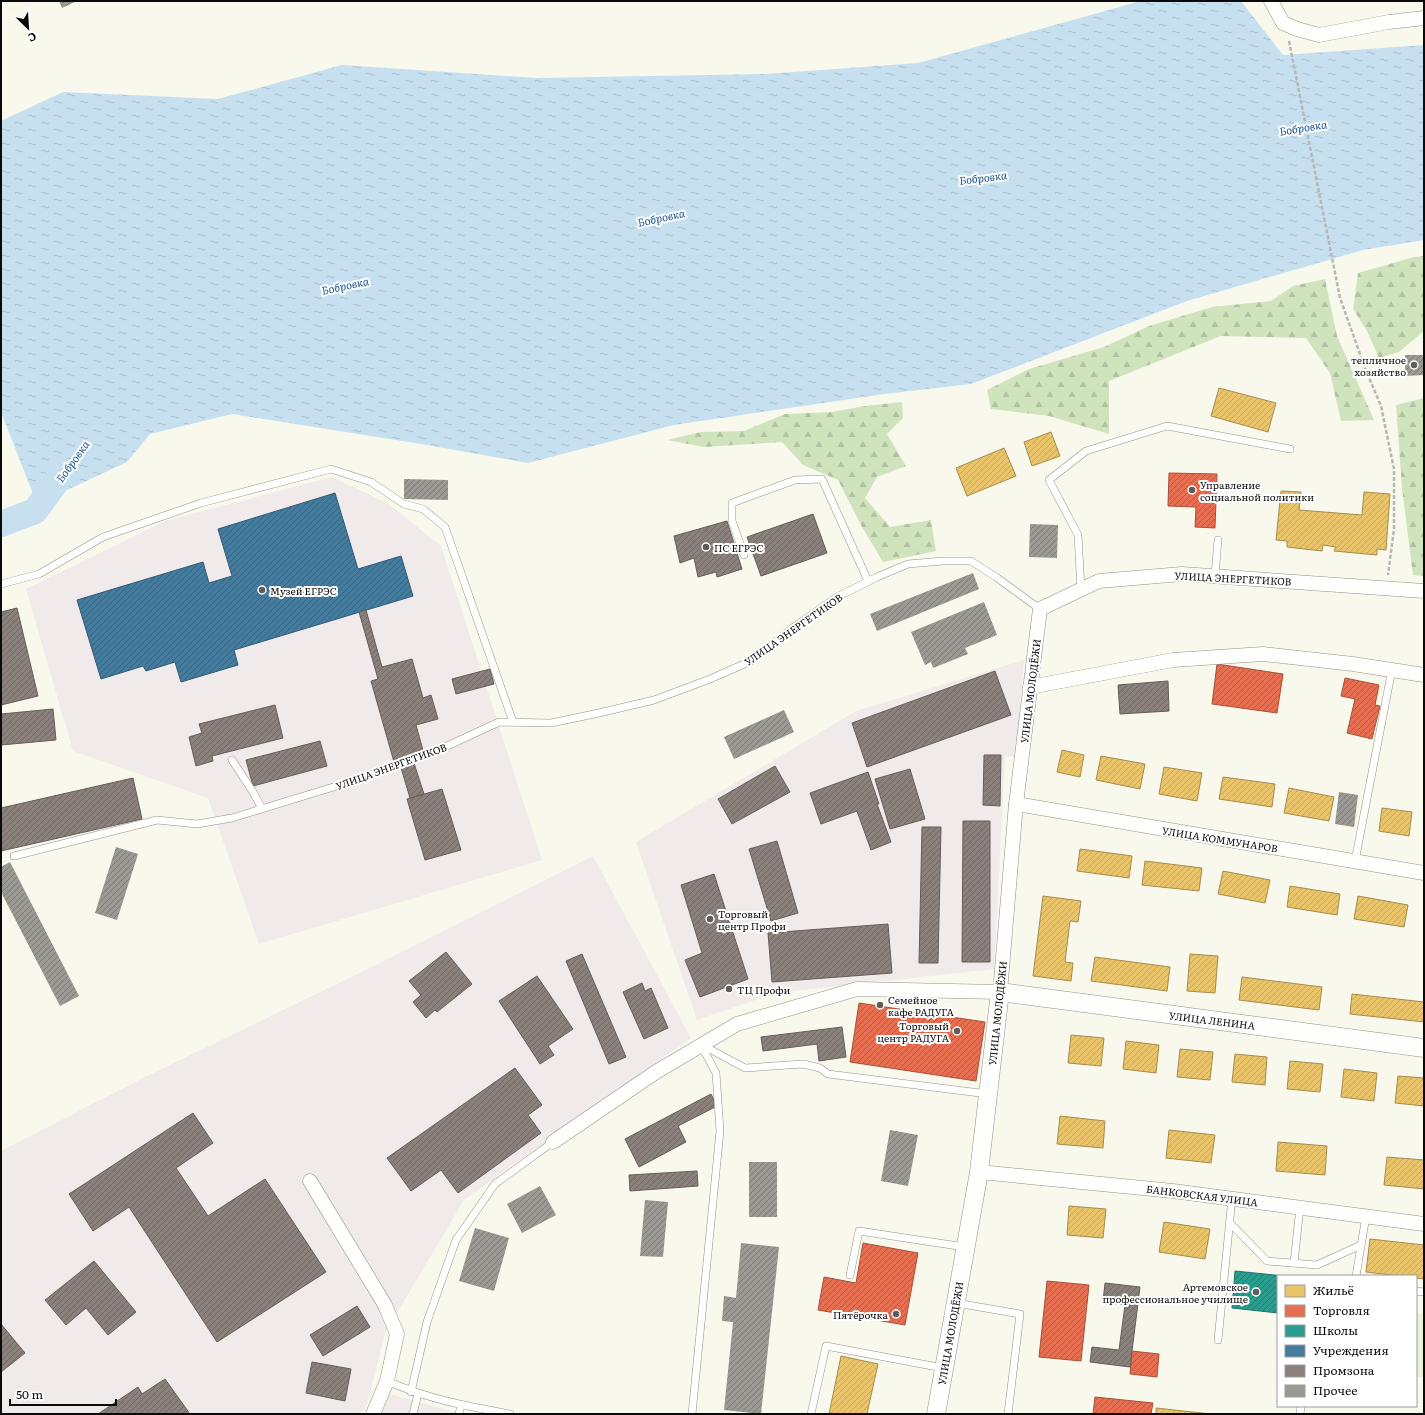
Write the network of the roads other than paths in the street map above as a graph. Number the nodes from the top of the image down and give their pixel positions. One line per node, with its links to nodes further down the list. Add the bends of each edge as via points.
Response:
1 (1271, 1): 2 (street, via 1283,23 1319,35)
2 (1424, 18)
3 (1290, 450): 9 (lane, via 1167,426 1086,451 1049,480 1078,535)
4 (1218, 540): 6 (lane)
5 (744, 556): 7 (lane, via 732,521 732,503 795,480 822,478)
6 (1215, 576): 9 (street, УЛИЦА ЭНЕРГЕТИКОВ, via 1182,574 1099,581); 10 (street, УЛИЦА ЭНЕРГЕТИКОВ)
7 (868, 581): 11 (lane, УЛИЦА ЭНЕРГЕТИКОВ, via 908,564 972,561); 15 (lane, УЛИЦА ЭНЕРГЕТИКОВ, via 837,597 751,661 710,679 654,700 599,713 551,723)
8 (1, 584): 15 (lane, via 39,574 103,537 133,526 200,503 331,469 371,482 404,504 423,509 445,527)
9 (1081, 590): 11 (street, УЛИЦА ЭНЕРГЕТИКОВ)
10 (1424, 591)
11 (1040, 609): 14 (street, УЛИЦА МОЛОДЁЖИ)
12 (1392, 669): 13 (street); 14 (street, via 1263,654 1173,660); 20 (lane)
13 (1424, 675)
14 (1030, 687): 17 (street, УЛИЦА МОЛОДЁЖИ)
15 (513, 722): 18 (lane, УЛИЦА ЭНЕРГЕТИКОВ, via 499,722 430,754)
16 (232, 760): 18 (lane)
17 (1016, 804): 20 (street, УЛИЦА КОММУНАРОВ); 22 (street, УЛИЦА МОЛОДЁЖИ)
18 (262, 809): 19 (lane, УЛИЦА ЭНЕРГЕТИКОВ, via 232,818 197,824 158,820)
19 (14, 856)
20 (1355, 861): 21 (street, УЛИЦА КОММУНАРОВ)
21 (1424, 873)
22 (1000, 992): 23 (street, via 857,989 737,1024); 24 (street, УЛИЦА ЛЕНИНА); 25 (street, УЛИЦА МОЛОДЁЖИ)
23 (702, 1045): 25 (lane, via 745,1068 803,1064 820,1068 828,1074); 26 (street, via 656,1072); 49 (lane, via 716,1073 720,1131)
24 (1424, 1048)
25 (988, 1094): 27 (street, УЛИЦА МОЛОДЁЖИ)
26 (553, 1142): 43 (lane, via 495,1184 456,1240 427,1322)
27 (979, 1172): 29 (street, БАНКОВСКАЯ УЛИЦА); 35 (street, УЛИЦА МОЛОДЁЖИ)
28 (310, 1181): 42 (street, via 385,1305 397,1334)
29 (1232, 1198): 30 (street, БАНКОВСКАЯ УЛИЦА); 32 (lane)
30 (1300, 1207): 31 (street, БАНКОВСКАЯ УЛИЦА); 36 (lane)
31 (1366, 1216): 33 (street, БАНКОВСКАЯ УЛИЦА); 34 (lane)
32 (1230, 1223): 36 (lane, via 1267,1261); 40 (lane)
33 (1424, 1224)
34 (1361, 1245): 36 (lane, via 1317,1265); 38 (lane)
35 (965, 1247): 37 (lane, via 859,1231); 39 (street, УЛИЦА МОЛОДЁЖИ)
36 (1294, 1263)
37 (850, 1275)
38 (1356, 1275)
39 (955, 1303): 41 (street, УЛИЦА МОЛОДЁЖИ); 52 (lane, via 1020,1314)
40 (1218, 1340)
41 (943, 1368): 50 (lane, via 826,1346); 51 (street, УЛИЦА МОЛОДЁЖИ)
42 (387, 1381): 43 (lane); 45 (street)
43 (414, 1393): 44 (lane); 46 (lane)
44 (461, 1405): 47 (lane); 48 (lane)
45 (373, 1414)
46 (413, 1414)
47 (459, 1414)
48 (510, 1414)
49 (692, 1414)
50 (811, 1414)
51 (936, 1414)
52 (1008, 1414)

